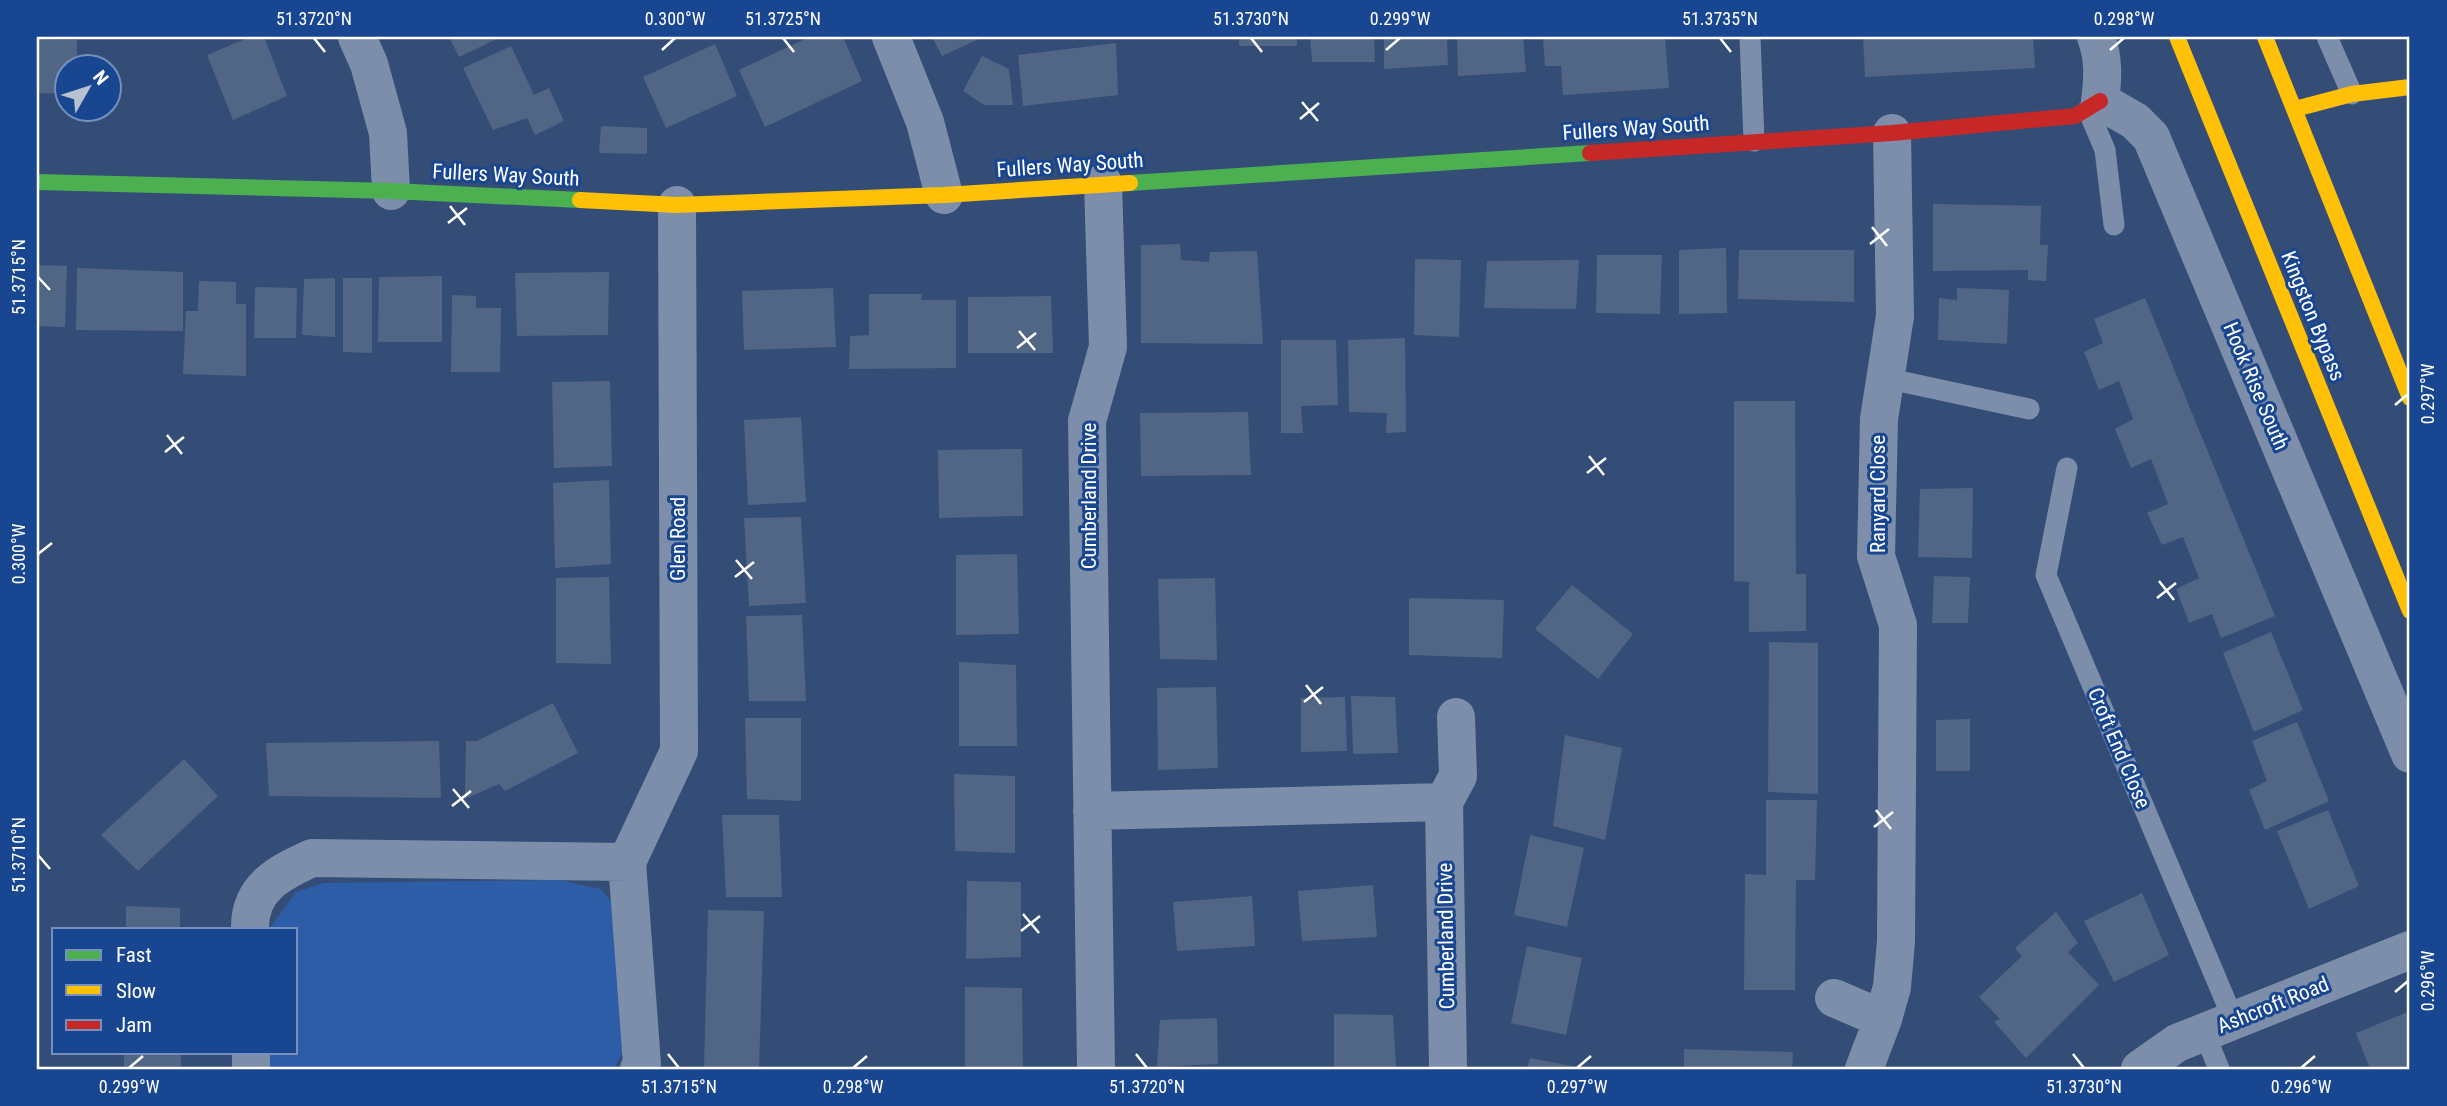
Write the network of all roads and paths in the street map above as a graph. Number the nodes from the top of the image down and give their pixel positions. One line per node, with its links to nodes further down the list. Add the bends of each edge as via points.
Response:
1 (357, 37): 16 (street, via 388,132)
2 (891, 37): 17 (street, via 925,122)
3 (1750, 37): 13 (lane)
4 (2096, 37): 10 (street, via 2103,76)
5 (2177, 37): 24 (main road, Kingston Bypass)
6 (2265, 37): 11 (main road)
7 (2327, 37): 9 (lane)
8 (2410, 87): 9 (main road)
9 (2352, 94): 11 (main road)
10 (2094, 105): 12 (main road, Fullers Way South, via 2076,116 2040,121); 19 (lane); 26 (street, Hook Rise South, via 2135,121 2151,137)
11 (2295, 109): 21 (main road)
12 (1892, 133): 13 (main road, Fullers Way South); 20 (street, Ranyard Close, via 1895,316)
13 (1754, 141): 15 (main road, Fullers Way South)
14 (37, 182): 16 (main road, Fullers Way South)
15 (1103, 183): 17 (main road, Fullers Way South); 28 (street, Cumberland Drive, via 1108,347 1087,421)
16 (391, 191): 18 (main road, Fullers Way South)
17 (944, 195): 18 (main road, Fullers Way South)
18 (677, 205): 29 (street, Glen Road, via 679,751)
19 (2114, 225)
20 (1885, 378): 22 (lane); 33 (street, Ranyard Close, via 1879,419 1876,556 1898,625 1899,671 1896,941 1892,987)
21 (2410, 398)
22 (2029, 410)
23 (2067, 468): 34 (lane, Croft End Close, via 2046,575)
24 (2410, 611)
25 (1456, 717): 27 (street, Cumberland Drive, via 1458,776)
26 (2410, 754)
27 (1444, 802): 28 (street); 37 (street, Cumberland Drive)
28 (1092, 811): 36 (street, Cumberland Drive)
29 (626, 862): 30 (street, via 312,858 262,888 249,914); 35 (street)
30 (250, 928)
31 (2410, 950): 34 (street, Ashcroft Road)
32 (1833, 998): 33 (street)
33 (1883, 1019): 38 (street, Ranyard Close)
34 (2219, 1027): 39 (street, Ashcroft Road, via 2177,1043); 40 (lane, Croft End Close)
35 (639, 1069)
36 (1096, 1069)
37 (1448, 1069)
38 (1864, 1069)
39 (2140, 1069)
40 (2219, 1069)

